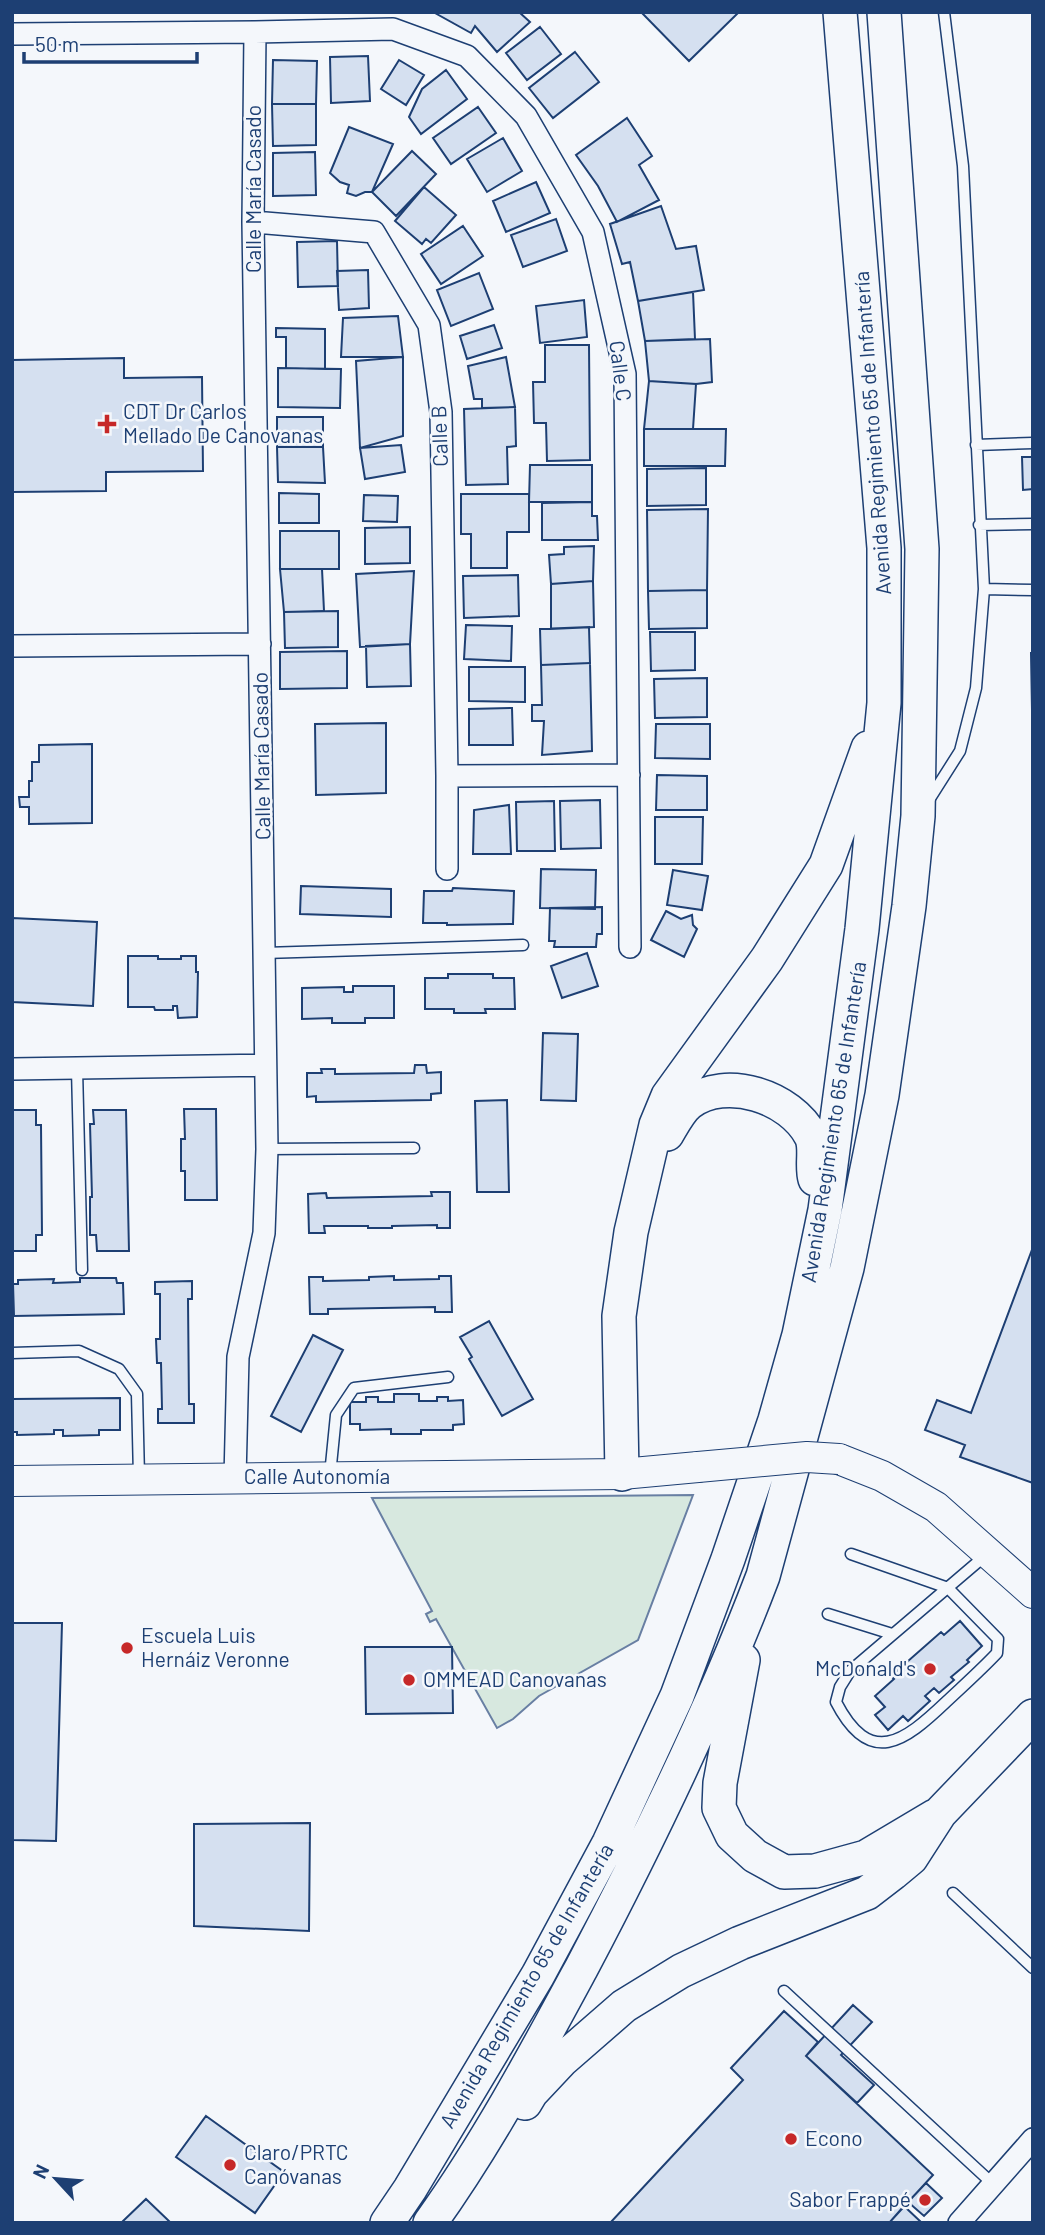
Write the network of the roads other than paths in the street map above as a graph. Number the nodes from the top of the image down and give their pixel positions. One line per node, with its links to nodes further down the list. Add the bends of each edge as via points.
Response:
1 (840, 12): 15 (main road, Avenida Regimiento 65 de Infantería, via 884,548)
2 (884, 12): 18 (main road, Avenida Regimiento 65 de Infantería, via 922,550)
3 (944, 12): 7 (lane, via 963,166)
4 (255, 32): 5 (street, Calle C); 6 (street, Calle María Casado); 16 (street, Calle C, via 393,29 467,56 526,116 593,232 625,374)
5 (12, 34)
6 (253, 222): 13 (street, Calle María Casado); 17 (street, Calle B, via 374,232 429,326 441,412)
7 (976, 445): 8 (lane); 10 (lane)
8 (1029, 445)
9 (1033, 524): 10 (lane)
10 (979, 525): 11 (lane)
11 (984, 589): 12 (lane); 18 (lane, via 976,688 960,751)
12 (1033, 590)
13 (260, 644): 14 (street); 22 (street, Calle María Casado)
14 (12, 646)
15 (884, 703): 28 (main road, via 826,865 767,959 668,1096); 29 (main road, Avenida Regimiento 65 de Infantería, via 862,929)
16 (629, 775): 17 (street); 21 (street, Calle C)
17 (447, 776): 19 (street, Calle B)
18 (918, 816): 43 (main road, Avenida Regimiento 65 de Infantería, via 882,1095 847,1268 763,1576)
19 (447, 869)
20 (523, 945): 22 (lane)
21 (630, 947)
22 (264, 953): 23 (street, Calle María Casado)
23 (264, 1065): 25 (street); 27 (street, Calle María Casado)
24 (12, 1069): 25 (street)
25 (77, 1069): 30 (lane)
26 (414, 1148): 27 (lane)
27 (267, 1149): 34 (street, Calle María Casado, via 264,1233 238,1357)
28 (644, 1172): 29 (main road, via 687,1104 706,1093 750,1092 796,1117 812,1138 812,1171); 33 (main road, via 620,1316)
29 (825, 1210): 53 (main road, Avenida Regimiento 65 de Infantería, via 799,1335 775,1420 677,1696 609,1843 538,1975)
30 (82, 1270)
31 (12, 1353): 36 (lane, via 79,1351 119,1368 137,1394)
32 (448, 1377): 35 (lane, via 354,1388 337,1415)
33 (622, 1474): 35 (main road, Calle Autonomía); 38 (main road, Calle Autonomía, bridge, via 807,1457 839,1460 883,1476 936,1507)
34 (235, 1478): 35 (main road, Calle Autonomía); 36 (main road, Calle Autonomía)
35 (330, 1478)
36 (139, 1480): 37 (main road, Calle Autonomía)
37 (12, 1481)
38 (988, 1553): 40 (lane); 41 (main road, Calle Autonomía)
39 (851, 1555): 40 (lane)
40 (948, 1588): 44 (lane); 44 (lane, via 998,1639 998,1653 929,1719 897,1741 883,1743 865,1739 847,1723 836,1702 850,1671)
41 (1033, 1593)
42 (828, 1614): 44 (lane)
43 (744, 1625): 46 (main road, via 743,1665 720,1783 719,1808 732,1835 755,1856 784,1872 815,1871 866,1857); 51 (main road, Avenida Regimiento 65 de Infantería, via 626,1883 535,2055)
44 (892, 1634)
45 (1033, 1716): 46 (main road)
46 (940, 1813): 51 (main road, via 911,1858 867,1893 740,1943 624,2006 562,2060 531,2093 497,2146)
47 (953, 1894): 48 (lane)
48 (1033, 1968)
49 (784, 1991): 52 (lane)
50 (1033, 2138): 52 (street)
51 (468, 2169): 54 (main road, Avenida Regimiento 65 de Infantería)
52 (993, 2184): 55 (street)
53 (387, 2223)
54 (430, 2223)
55 (959, 2223)

